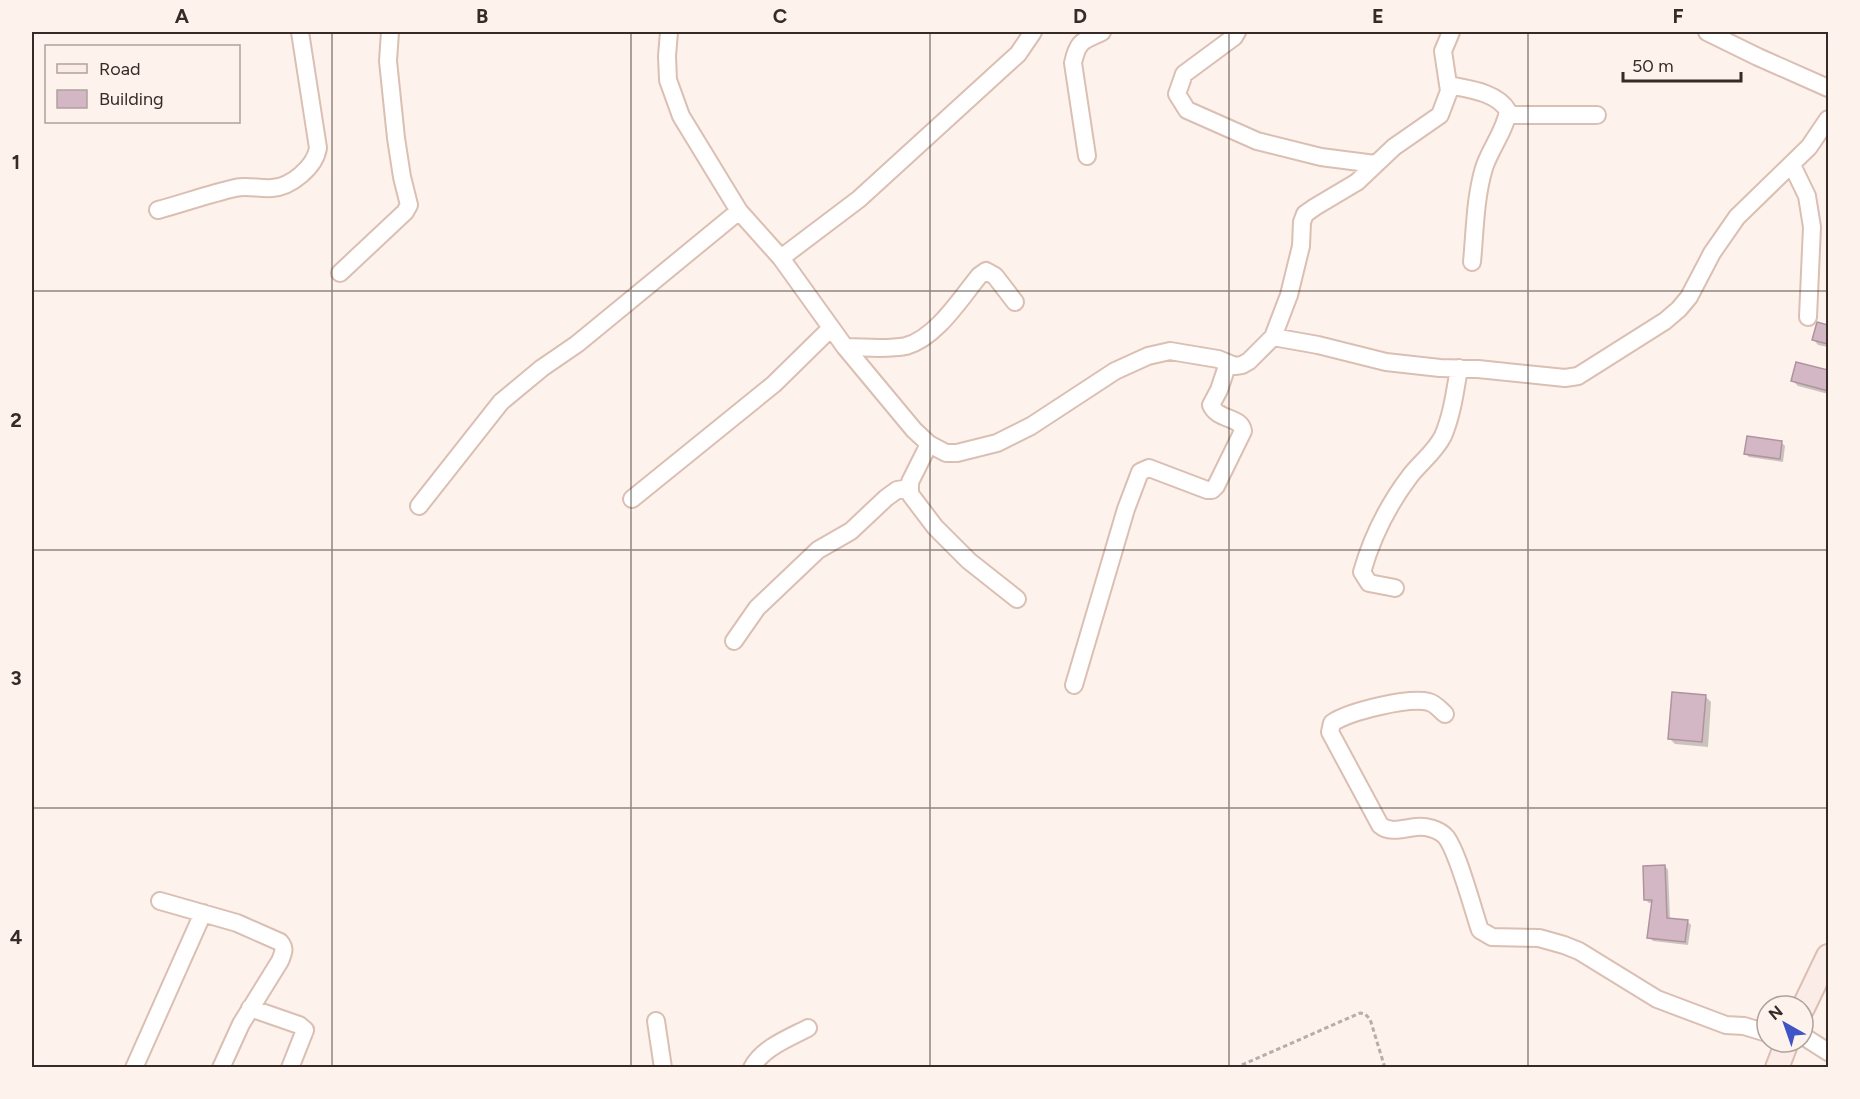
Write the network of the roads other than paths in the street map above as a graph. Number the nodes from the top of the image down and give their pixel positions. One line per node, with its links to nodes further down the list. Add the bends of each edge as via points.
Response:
1 (300, 32): 17 (street, via 318,148 309,168 276,188 238,187)
2 (390, 32): 21 (street, via 388,61 396,138 409,205)
3 (669, 32): 18 (street, via 668,80 681,116)
4 (1033, 32): 19 (street, via 1018,54 880,181)
5 (1102, 32): 14 (street, via 1084,39 1076,48 1073,63)
6 (1238, 32): 15 (street, via 1184,74 1177,94 1187,110 1257,141 1321,157)
7 (1451, 32): 9 (street, via 1443,51)
8 (1707, 32): 10 (street)
9 (1448, 85): 11 (street, via 1497,100 1506,107); 15 (street, via 1440,115)
10 (1828, 88)
11 (1508, 115): 12 (street); 20 (street, via 1480,181)
12 (1597, 115)
13 (1828, 119): 16 (street)
14 (1087, 156)
15 (1375, 164): 25 (street, via 1357,182 1305,214 1289,296)
16 (1792, 165): 23 (street, via 1807,196 1812,227); 28 (street, via 1737,217 1679,309 1591,369 1565,378)
17 (158, 210)
18 (739, 211): 19 (street); 32 (street, via 501,402)
19 (781, 258): 24 (street)
20 (1472, 262)
21 (340, 273)
22 (1015, 302): 26 (street, via 992,273 983,272 942,321 922,338 890,348)
23 (1808, 317)
24 (831, 328): 26 (street); 31 (street, via 774,384)
25 (1273, 337): 27 (street, via 1249,361 1235,366); 28 (street, via 1386,362)
26 (845, 347): 29 (street)
27 (1228, 363): 29 (street, via 1170,351 1148,356 1115,371 1031,426 997,443 957,453 946,453); 36 (street, via 1211,405 1219,415 1238,422 1243,431 1212,489 1149,468 1140,472)
28 (1459, 368): 33 (street, via 1451,415 1442,439 1410,476 1386,513 1362,572 1369,583)
29 (929, 444): 30 (street)
30 (909, 488): 34 (street, via 942,534); 35 (street, via 885,498 851,531 818,550 756,608)
31 (632, 499)
32 (419, 506)
33 (1395, 588)
34 (1017, 599)
35 (735, 641)
36 (1074, 685)
37 (1445, 714): 45 (street, via 1428,702 1389,704 1340,717 1332,723 1330,732 1384,829 1419,826 1435,829 1446,838 1480,930 1492,937 1539,938 1564,945 1657,999 1726,1025)
38 (160, 901): 39 (street)
39 (203, 913): 42 (street, via 237,923 283,946 280,961); 48 (street)
40 (1828, 956): 41 (street)
41 (1810, 994)
42 (250, 1008): 49 (street); 50 (street, via 305,1030)
43 (656, 1021): 51 (street)
44 (808, 1028): 52 (street, via 765,1053)
45 (1755, 1029)
46 (1815, 1044): 47 (street)
47 (1828, 1052)
48 (134, 1068)
49 (221, 1068)
50 (290, 1068)
51 (663, 1068)
52 (752, 1068)

